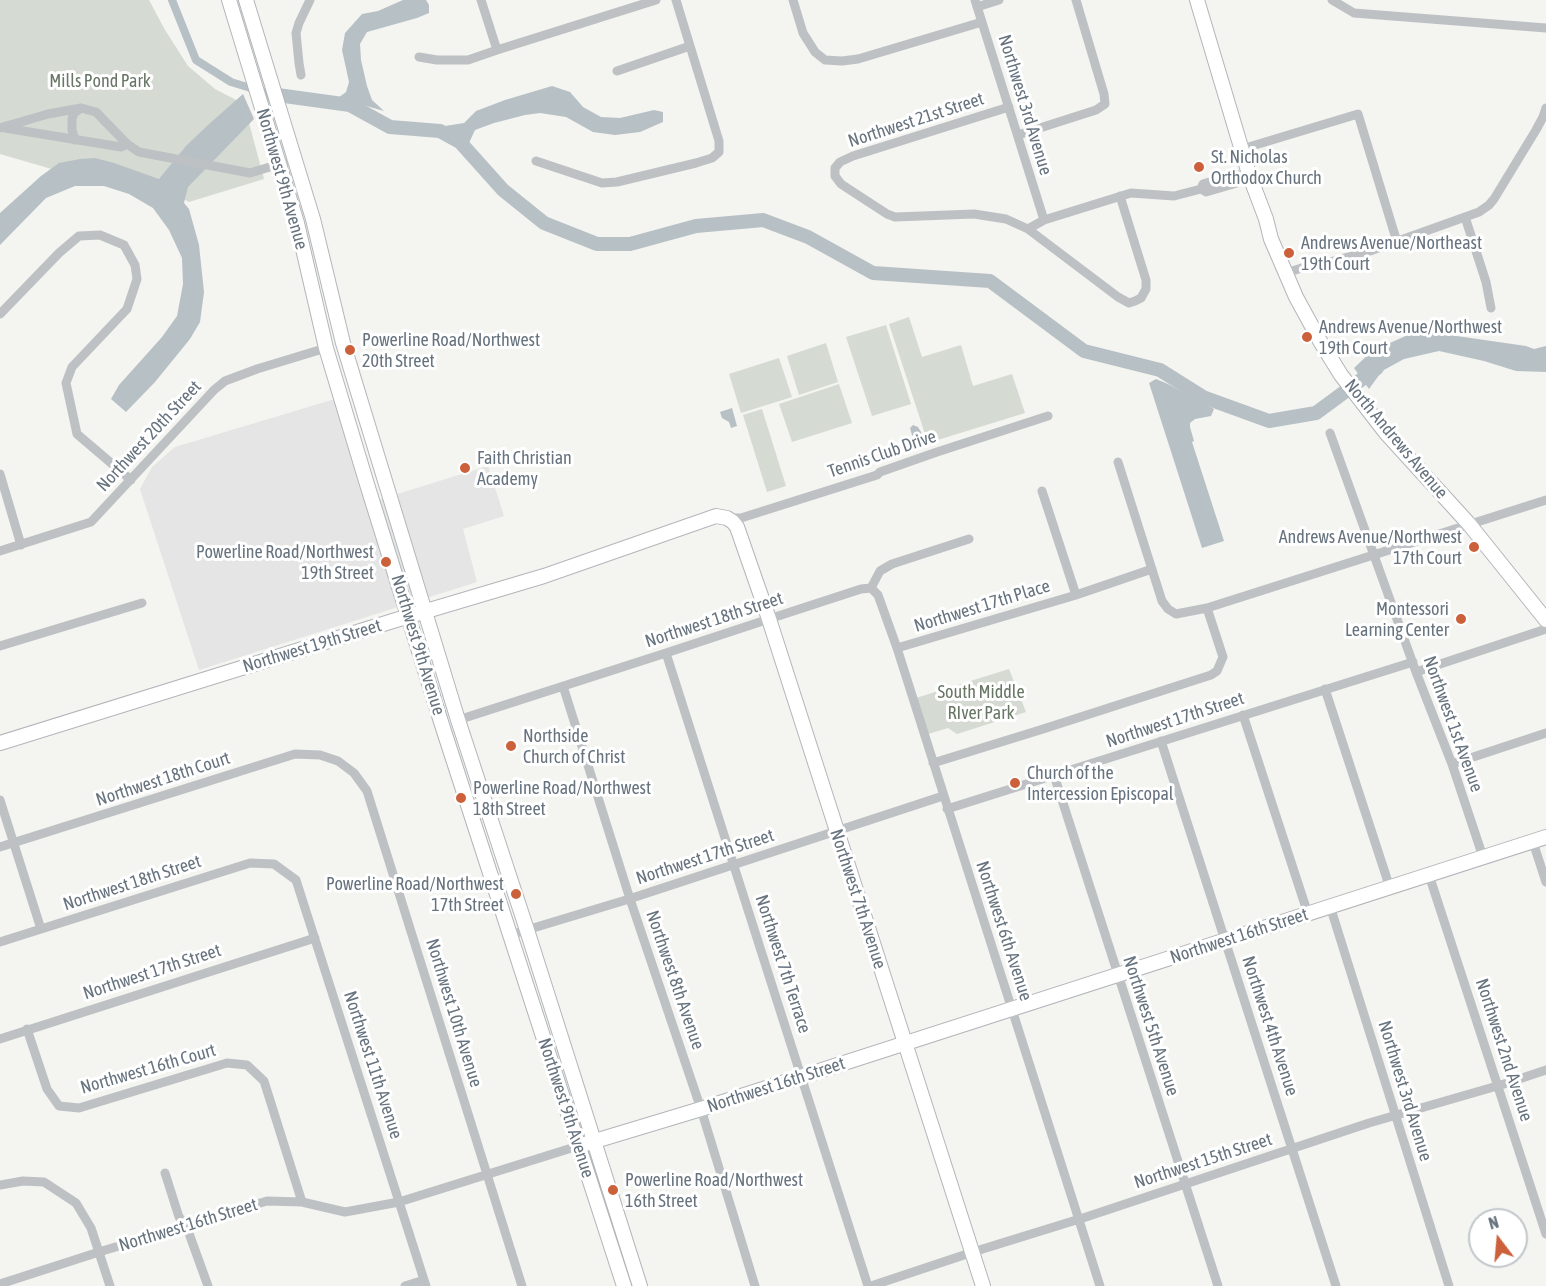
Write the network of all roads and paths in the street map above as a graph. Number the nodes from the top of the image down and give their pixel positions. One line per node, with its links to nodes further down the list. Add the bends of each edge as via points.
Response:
1 (229, 0): 30 (main road, Northwest 9th Avenue)
2 (246, 0): 28 (main road, Northwest 9th Avenue)
3 (310, 0): 19 (street, via 296,33)
4 (481, 0): 16 (street)
5 (656, 0): 16 (street)
6 (676, 0): 15 (street)
7 (793, 0): 13 (street, via 803,33 825,60 858,59)
8 (999, 0): 12 (street)
9 (1076, 0): 24 (street, via 1105,104)
10 (1197, 0): 27 (main road, North Andrews Avenue)
11 (1332, 0): 14 (street, via 1354,13)
12 (976, 3): 13 (street, Northwest 3rd Avenue)
13 (982, 22): 20 (street, Northwest 3rd Avenue)
14 (1546, 28)
15 (690, 46): 18 (street); 29 (street, via 719,141 718,152 712,158 602,183)
16 (497, 50): 17 (street, via 468,60)
17 (419, 57)
18 (617, 72)
19 (301, 75)
20 (1009, 107): 24 (street, Northwest 3rd Avenue); 35 (street, Northwest 21st Street, via 853,156 840,162 835,176 841,184 895,217 974,214 1006,219)
21 (81, 108): 23 (street); 25 (street, via 72,119); 26 (street, via 96,112)
22 (1546, 108): 33 (street, via 1489,205)
23 (1, 128): 25 (street)
24 (1018, 135): 34 (street, Northwest 3rd Avenue)
25 (75, 140): 26 (street, via 121,147)
26 (127, 144): 30 (street, via 139,152 233,170 250,172)
27 (1242, 149): 31 (main road, North Andrews Avenue); 36 (street, via 1358,114)
28 (296, 159): 30 (street); 41 (main road, Northwest 9th Avenue)
29 (536, 161)
30 (279, 164): 40 (main road, Northwest 9th Avenue)
31 (1245, 175): 32 (street, via 1235,174 1174,196); 37 (main road, North Andrews Avenue)
32 (1120, 196): 34 (street); 35 (street, via 1146,280 1142,298 1129,303)
33 (1465, 217): 36 (street); 38 (street)
34 (1044, 220): 35 (street)
35 (1028, 229)
36 (1397, 242): 37 (street)
37 (1286, 273): 52 (main road, North Andrews Avenue, via 1341,375 1386,433)
38 (1491, 308)
39 (0, 314): 48 (street, via 79,236 100,235 124,245 135,265 137,279 127,309 72,367 66,383 77,434)
40 (320, 322): 41 (main road); 42 (main road, Northwest 9th Avenue)
41 (343, 344): 43 (main road, Northwest 9th Avenue)
42 (326, 348): 43 (main road, via 336,352); 48 (street, Northwest 20th Street, via 225,381); 63 (main road, Northwest 9th Avenue)
43 (350, 369): 62 (main road, Northwest 9th Avenue)
44 (1048, 416): 51 (street, Tennis Club Drive, via 877,475 741,518)
45 (1330, 434): 56 (street, Northwest 1st Avenue)
46 (1118, 462): 57 (street)
47 (0, 474): 54 (street)
48 (131, 480): 54 (street, Northwest 20th Street, via 91,522)
49 (1042, 491): 59 (street, Northwest 17th Place)
50 (1546, 500): 52 (street)
51 (727, 518): 62 (main road, Northwest 19th Street, via 716,516 544,576); 64 (main road, Northwest 7th Avenue, via 737,526)
52 (1469, 524): 56 (street); 65 (main road, North Andrews Avenue)
53 (969, 539): 58 (street, via 892,564 880,571)
54 (21, 544): 55 (street, Northwest 20th Street)
55 (0, 551)
56 (1375, 555): 61 (street); 70 (street, Northwest 1st Avenue)
57 (1152, 569): 59 (street, Northwest 17th Place); 61 (street, via 1168,609 1176,614)
58 (871, 588): 64 (street, Northwest 18th Street); 68 (street, Northwest 6th Avenue, via 878,595)
59 (1076, 595): 68 (street, Northwest 17th Place)
60 (142, 603): 67 (street)
61 (1207, 608): 80 (street, via 1223,657 1211,675)
62 (424, 611): 63 (main road, Northwest 19th Street); 75 (main road, Northwest 9th Avenue)
63 (409, 615): 78 (main road, Northwest 19th Street); 101 (main road, Northwest 9th Avenue)
64 (769, 619): 69 (street, Northwest 18th Street); 86 (main road, Northwest 7th Avenue)
65 (1546, 620)
66 (1546, 629): 71 (street)
67 (0, 646)
68 (897, 648): 80 (street, Northwest 6th Avenue)
69 (666, 653): 72 (street, Northwest 18th Street); 92 (street, Northwest 7th Terrace)
70 (1413, 662): 71 (street, Northwest 1st Avenue); 73 (street, Northwest 17th Street)
71 (1416, 672): 81 (street, Northwest 1st Avenue)
72 (563, 686): 75 (street, Northwest 18th Street); 96 (street, Northwest 8th Avenue)
73 (1325, 690): 74 (street, Northwest 17th Street); 95 (street)
74 (1243, 716): 77 (street, Northwest 17th Street); 98 (street)
75 (458, 720): 100 (main road, Northwest 9th Avenue)
76 (1546, 733): 81 (street)
77 (1161, 741): 82 (street, Northwest 17th Street); 103 (street, Northwest 4th Avenue)
78 (0, 743)
79 (338, 761): 88 (street, Northwest 18th Court, via 296,754); 119 (street, Northwest 10th Avenue, via 354,773 367,791)
80 (933, 763): 83 (street, Northwest 6th Avenue)
81 (1452, 765): 90 (street, Northwest 1st Avenue)
82 (1054, 775): 85 (street, Northwest 17th Street); 105 (street, Northwest 5th Avenue)
83 (943, 796): 85 (street, Northwest 6th Avenue); 86 (street, Northwest 17th Street)
84 (0, 800): 88 (street)
85 (947, 809): 106 (street, Northwest 6th Avenue)
86 (837, 831): 92 (street, Northwest 17th Street); 109 (main road, Northwest 7th Avenue)
87 (1540, 840): 90 (main road, Northwest 16th Street); 94 (street)
88 (14, 843): 89 (street, Northwest 18th Court); 99 (street)
89 (0, 848)
90 (1484, 857): 93 (main road, Northwest 16th Street)
91 (274, 864): 99 (street, Northwest 18th Street, via 250,863); 102 (street, Northwest 11th Avenue, via 296,880)
92 (733, 865): 96 (street, Northwest 17th Street); 111 (street, Northwest 7th Terrace)
93 (1429, 875): 95 (main road, Northwest 16th Street); 112 (street, Northwest 2nd Avenue)
94 (1546, 882)
95 (1390, 888): 97 (main road, Northwest 16th Street)
96 (630, 898): 100 (street, Northwest 17th Street); 113 (street, Northwest 8th Avenue)
97 (1330, 906): 98 (main road, Northwest 16th Street); 114 (street, Northwest 3rd Avenue)
98 (1308, 914): 103 (main road, Northwest 16th Street)
99 (41, 929): 104 (street, Northwest 18th Street)
100 (527, 930): 101 (street, Northwest 17th Street); 115 (main road, Northwest 9th Avenue)
101 (510, 935): 116 (main road, Northwest 9th Avenue)
102 (315, 938): 107 (street, Northwest 17th Street); 123 (street, Northwest 11th Avenue)
103 (1224, 940): 105 (main road, Northwest 16th Street); 117 (street, Northwest 4th Avenue)
104 (0, 942)
105 (1118, 975): 106 (main road, Northwest 16th Street); 120 (street, Northwest 5th Avenue)
106 (1012, 1008): 109 (main road, Northwest 16th Street); 124 (street, Northwest 6th Avenue)
107 (27, 1029): 108 (street, Northwest 17th Street); 122 (street, Northwest 16th Court, via 47,1089 59,1106 79,1107 227,1063 247,1065 264,1081)
108 (0, 1039)
109 (904, 1044): 111 (main road, Northwest 16th Street); 128 (main road, Northwest 7th Avenue)
110 (1546, 1070): 112 (street, Northwest 15th Street)
111 (802, 1076): 113 (main road, Northwest 16th Street); 138 (street, Northwest 7th Terrace)
112 (1498, 1085): 114 (street, Northwest 15th Street); 126 (street, Northwest 2nd Avenue)
113 (701, 1109): 115 (main road, Northwest 16th Street); 137 (street, Northwest 8th Avenue)
114 (1395, 1116): 117 (street, Northwest 15th Street); 143 (street, Northwest 3rd Avenue)
115 (593, 1142): 116 (main road, Northwest 16th Street); 136 (main road, Northwest 9th Avenue)
116 (578, 1146): 119 (street, Northwest 16th Street); 135 (main road, Northwest 9th Avenue)
117 (1292, 1149): 120 (street, Northwest 15th Street); 142 (street, Northwest 4th Avenue)
118 (165, 1173): 125 (street, via 179,1217)
119 (487, 1175): 123 (street, Northwest 16th Street); 134 (street, Northwest 10th Avenue)
120 (1185, 1184): 124 (street, Northwest 15th Street); 141 (street, Northwest 5th Avenue)
121 (0, 1185): 127 (street, via 44,1182 76,1203)
122 (302, 1202): 123 (street, Northwest 16th Street, via 345,1212); 125 (street, Northwest 16th Street, via 267,1201)
123 (399, 1202): 129 (street, Northwest 11th Avenue)
124 (1079, 1220): 128 (street, Northwest 15th Street); 140 (street, Northwest 6th Avenue)
125 (186, 1225): 127 (street, Northwest 16th Street); 132 (street)
126 (1546, 1234)
127 (99, 1252): 130 (street, Northwest 16th Street); 131 (street)
128 (973, 1252): 138 (street, Northwest 15th Street); 139 (main road, Northwest 7th Avenue)
129 (425, 1283): 133 (street)
130 (7, 1284)
131 (110, 1286)
132 (208, 1286)
133 (405, 1286)
134 (522, 1286)
135 (624, 1286)
136 (640, 1286)
137 (755, 1286)
138 (870, 1286)
139 (983, 1286)
140 (1100, 1286)
141 (1218, 1286)
142 (1336, 1286)
143 (1449, 1286)

